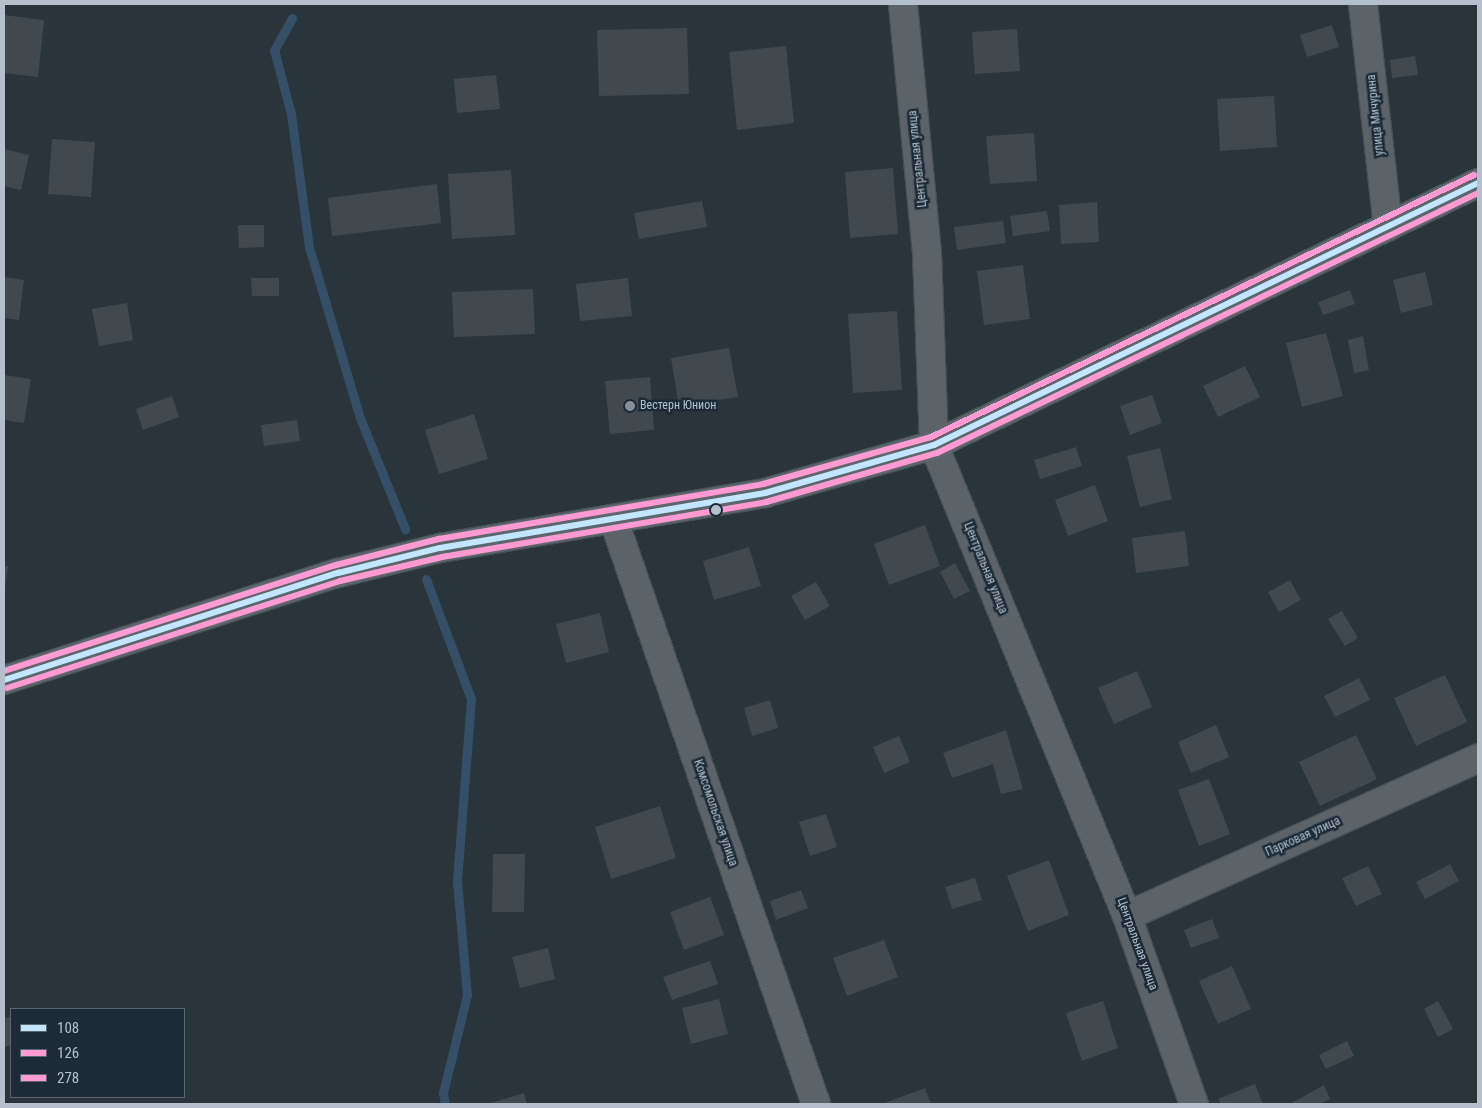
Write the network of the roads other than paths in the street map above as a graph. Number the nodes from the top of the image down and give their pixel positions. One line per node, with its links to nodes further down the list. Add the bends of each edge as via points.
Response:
1 (903, 4): 5 (street, Центральная улица, via 927,253)
2 (1363, 4): 4 (street, улица Мичурина)
3 (1478, 184): 4 (street)
4 (1388, 227): 5 (street)
5 (934, 445): 6 (street, via 765,493); 9 (street, Центральная улица)
6 (614, 521): 7 (street, via 440,548 338,573); 10 (street, Комсомольская улица)
7 (4, 680)
8 (1478, 758): 9 (street, Парковая улица)
9 (1127, 916): 11 (street, Центральная улица)
10 (816, 1104)
11 (1194, 1104)

